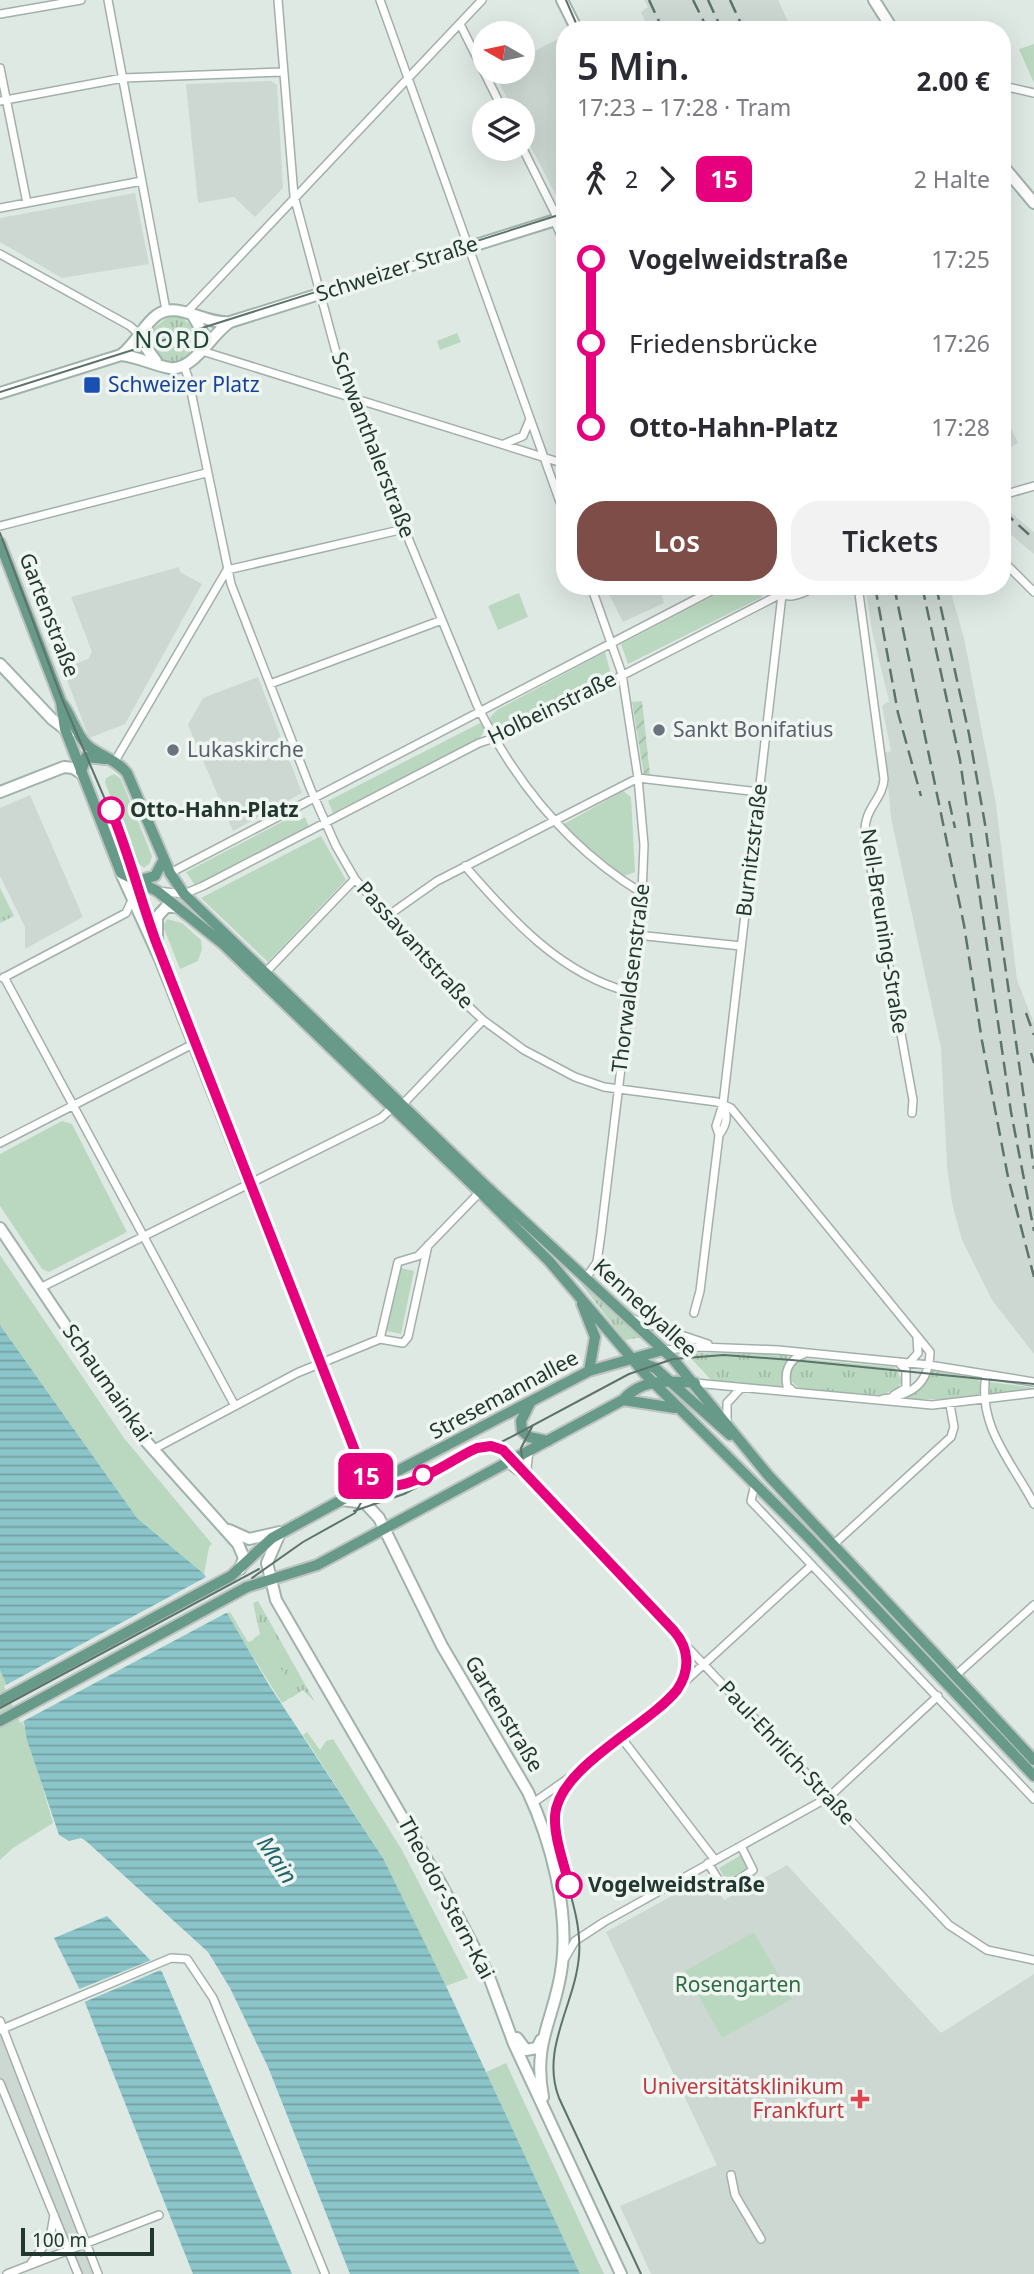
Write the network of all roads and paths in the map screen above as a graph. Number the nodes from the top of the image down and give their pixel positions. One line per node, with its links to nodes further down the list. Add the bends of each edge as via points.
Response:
1 (81, 0): 8 (street)
2 (108, 0): 14 (street)
3 (278, 0): 13 (street, Schwanthalerstraße)
4 (380, 0): 15 (street)
5 (482, 0): 11 (street)
6 (562, 0): 9 (street)
7 (874, 0): 10 (street)
8 (0, 14)
9 (572, 21)
10 (887, 21)
11 (460, 24): 15 (street); 18 (street)
12 (0, 68): 19 (street)
13 (284, 72): 14 (street); 23 (street, Schwanthalerstraße)
14 (123, 78): 19 (street); 22 (street)
15 (407, 78): 23 (street); 29 (street)
16 (1011, 88): 17 (street)
17 (1034, 93)
18 (497, 98)
19 (3, 100): 24 (street)
20 (529, 161): 27 (street)
21 (1011, 176): 25 (street)
22 (142, 181): 24 (street); 32 (street)
23 (294, 197): 31 (street, Schwanthalerstraße); 33 (street)
24 (27, 203): 26 (street)
25 (1034, 203)
26 (0, 208)
27 (556, 213)
28 (556, 220): 29 (street, Schweizer Straße)
29 (470, 245): 31 (street, Schweizer Straße); 43 (street)
30 (0, 254): 36 (street)
31 (321, 293): 34 (street, Schweizer Straße); 42 (street, Schwanthalerstraße)
32 (166, 310): 33 (street); 35 (street)
33 (190, 314): 34 (street, via 218,323); 37 (street, via 202,333)
34 (230, 321): 37 (street, via 212,335)
35 (148, 325): 36 (street); 39 (street, via 145,345)
36 (141, 336): 38 (street)
37 (200, 353): 40 (street); 42 (street)
38 (121, 355): 39 (street); 41 (street)
39 (158, 363): 40 (street, via 170,368)
40 (184, 366): 47 (street)
41 (0, 393)
42 (351, 398): 44 (street); 52 (street, Schwanthalerstraße)
43 (530, 418): 44 (street, via 523,436); 45 (street)
44 (502, 444): 45 (street)
45 (544, 457): 46 (street); 49 (street)
46 (556, 461)
47 (206, 473): 51 (street); 55 (street)
48 (1034, 486): 50 (street)
49 (556, 491)
50 (1011, 493)
51 (0, 526)
52 (404, 529): 55 (street); 64 (street, Schwanthalerstraße)
53 (0, 543): 69 (main road, Gartenstraße)
54 (1011, 569): 56 (street)
55 (227, 570): 68 (street); 74 (street)
56 (1034, 592)
57 (595, 595): 65 (street, Thorwaldsenstraße)
58 (703, 595): 65 (street, Holbeinstraße)
59 (780, 595): 60 (street, Holbeinstraße); 62 (street, Holbeinstraße); 63 (street, Burnitzstraße)
60 (801, 595)
61 (859, 595): 106 (street, Nell-Breuning-Straße, via 884,779 867,811 865,835)
62 (757, 606): 63 (street, via 773,608); 67 (street, Holbeinstraße)
63 (780, 618): 78 (street, Burnitzstraße)
64 (442, 620): 68 (street); 70 (street, Schwanthalerstraße)
65 (611, 641): 67 (street, Thorwaldsenstraße); 70 (street, Holbeinstraße)
66 (0, 664): 71 (street)
67 (622, 674): 72 (street, Holbeinstraße); 76 (street, Thorwaldsenstraße)
68 (271, 684): 79 (street)
69 (61, 702): 71 (main road, Gartenstraße); 73 (main road, Gartenstraße)
70 (481, 713): 72 (street, Schwanthalerstraße); 79 (street, Holbeinstraße)
71 (65, 729): 73 (street); 75 (main road, Gartenstraße)
72 (494, 737): 80 (street, Schwanthalerstraße); 81 (street, Holbeinstraße)
73 (86, 744): 74 (main road, Gartenstraße)
74 (114, 761): 75 (main road, via 88,756); 82 (main road, Gartenstraße, via 132,781)
75 (81, 774): 77 (street, via 73,768 59,768); 85 (main road, Gartenstraße)
76 (638, 778): 78 (street); 80 (street); 88 (street, Thorwaldsenstraße, via 644,845)
77 (0, 792)
78 (759, 792): 95 (street, Burnitzstraße)
79 (315, 798): 81 (street); 84 (street, Holbeinstraße)
80 (554, 821): 83 (street); 88 (street, Schwanthalerstraße, via 604,869)
81 (326, 824): 86 (street, Passavantstraße); 89 (street, Holbeinstraße)
82 (164, 859): 84 (main road, Gartenstraße); 85 (main road, via 155,876)
83 (465, 866): 93 (street); 99 (street, via 545,947 580,973)
84 (170, 873): 89 (main road, Gartenstraße)
85 (130, 878): 87 (main road); 90 (street, Gartenstraße)
86 (355, 878): 93 (street, Passavantstraße); 97 (street)
87 (157, 891): 89 (street); 91 (main road)
88 (642, 892): 94 (street, Thorwaldsenstraße)
89 (184, 894): 92 (main road, Gartenstraße)
90 (132, 900): 96 (street, Gartenstraße); 98 (street, via 126,913)
91 (176, 907): 96 (street, Gartenstraße, via 166,907 155,922); 105 (main road, Kennedyallee, via 222,943)
92 (201, 912): 97 (main road, Kennedyallee)
93 (386, 917): 100 (street, Passavantstraße)
94 (637, 935): 95 (street); 99 (street, Thorwaldsenstraße)
95 (741, 946): 103 (street, Burnitzstraße)
96 (160, 959): 101 (street, Gartenstraße)
97 (265, 973): 105 (main road, Kennedyallee)
98 (2, 978): 104 (street)
99 (630, 992): 102 (street, Thorwaldsenstraße)
100 (483, 1020): 102 (street, Passavantstraße, via 555,1067); 105 (street)
101 (193, 1044): 104 (street); 108 (street, Gartenstraße)
102 (618, 1090): 103 (street, Passavantstraße); 113 (street, Thorwaldsenstraße, via 598,1253 594,1271)
103 (723, 1104): 116 (street, Burnitzstraße, via 716,1126 719,1136); 118 (street, via 731,1108)
104 (72, 1105): 107 (street); 111 (street)
105 (397, 1107): 108 (street); 109 (main road, Kennedyallee); 113 (main road, Kennedyallee)
106 (912, 1113)
107 (0, 1143)
108 (247, 1184): 111 (street); 126 (street, Gartenstraße)
109 (480, 1192): 112 (street); 115 (main road, Kennedyallee)
110 (0, 1228): 114 (street, Schaumainkai)
111 (142, 1238): 114 (street); 142 (street)
112 (428, 1245): 119 (street, via 418,1256 396,1265); 119 (street, via 408,1337 402,1343)
113 (586, 1278): 117 (main road, Kennedyallee)
114 (40, 1288): 146 (street, Schaumainkai, via 129,1421)
115 (579, 1295): 123 (main road, Kennedyallee); 128 (main road, via 595,1337)
116 (694, 1313)
117 (629, 1317): 120 (street, Stresemannallee); 121 (main road, Kennedyallee)
118 (914, 1331): 125 (street, via 919,1349); 127 (street, via 930,1352)
119 (380, 1339): 126 (street)
120 (715, 1347): 121 (street, Stresemannallee); 122 (street, Stresemannallee)
121 (663, 1350): 123 (main road, Stresemannallee); 133 (main road, Kennedyallee)
122 (805, 1354): 124 (street, Stresemannallee); 135 (street, via 792,1360 786,1371 787,1386)
123 (631, 1358): 128 (main road, Stresemannallee); 130 (main road, via 651,1365); 132 (main road, Kennedyallee)
124 (898, 1362): 125 (street, Stresemannallee); 137 (street, via 906,1370 906,1388)
125 (910, 1362): 127 (street, Stresemannallee)
126 (319, 1364): 142 (street); 150 (street, Gartenstraße, via 363,1467 377,1477)
127 (929, 1364): 129 (street, Stresemannallee); 137 (street, via 911,1393)
128 (589, 1371): 138 (main road, Stresemannallee)
129 (986, 1375): 131 (street, Stresemannallee); 140 (street)
130 (671, 1381): 132 (main road); 133 (main road); 147 (main road)
131 (1034, 1382)
132 (654, 1383): 139 (main road, via 631,1390); 143 (main road, Kennedyallee)
133 (695, 1383): 134 (street); 144 (main road, Kennedyallee)
134 (741, 1387): 135 (street); 144 (street, via 727,1403)
135 (793, 1391): 137 (street)
136 (1034, 1393): 140 (street)
137 (883, 1399): 141 (street)
138 (532, 1400): 145 (main road, via 521,1420 522,1431); 150 (main road, Stresemannallee)
139 (623, 1401): 143 (main road, via 667,1404); 145 (main road)
140 (986, 1401): 141 (street); 154 (street, via 993,1435)
141 (950, 1405): 159 (street, via 954,1427 950,1437)
142 (236, 1406): 146 (street)
143 (682, 1411): 152 (main road, Kennedyallee)
144 (727, 1423): 147 (main road, Kennedyallee)
145 (548, 1441): 148 (main road)
146 (154, 1449): 155 (street, Schaumainkai)
147 (744, 1449): 159 (main road, Kennedyallee)
148 (529, 1451): 149 (main road); 151 (street, via 527,1468)
149 (506, 1463): 151 (street, Paul-Ehrlich-Straße); 156 (main road)
150 (391, 1476): 153 (main road, Stresemannallee)
151 (532, 1482): 164 (street, Paul-Ehrlich-Straße)
152 (755, 1484): 160 (street, Kennedyallee, via 751,1501); 171 (main road, Kennedyallee)
153 (342, 1500): 156 (street, Gartenstraße, via 369,1506); 157 (main road, Stresemannallee)
154 (1034, 1504)
155 (227, 1529): 158 (street, Schaumainkai); 161 (street, Schaumainkai, via 242,1552 243,1561)
156 (385, 1529): 162 (main road, via 308,1569); 174 (street, Gartenstraße, via 442,1646)
157 (282, 1532): 158 (street, Stresemannallee); 161 (main road, Stresemannallee); 162 (street, via 267,1560)
158 (247, 1538)
159 (833, 1545): 165 (main road, Kennedyallee)
160 (812, 1565): 164 (street); 166 (street, Kennedyallee)
161 (235, 1573): 167 (main road, Stresemannallee)
162 (269, 1580): 168 (main road, via 239,1591); 179 (street, Theodor-Stern-Kai, via 299,1641 442,1884)
163 (1034, 1605): 165 (street)
164 (705, 1665): 169 (street); 172 (street, Paul-Ehrlich-Straße)
165 (955, 1676): 170 (main road, Kennedyallee)
166 (938, 1696): 172 (street); 173 (street, Kennedyallee)
167 (0, 1701)
168 (0, 1720)
169 (620, 1736): 174 (street); 176 (street)
170 (1034, 1760)
171 (1034, 1776)
172 (829, 1797): 175 (street); 177 (street, Paul-Ehrlich-Straße, via 954,1929 993,1953)
173 (1034, 1799)
174 (533, 1803): 178 (street, Gartenstraße, via 559,1906)
175 (741, 1846): 176 (street); 176 (street, via 753,1870 729,1886 721,1884)
176 (712, 1862): 178 (street, via 575,1941)
177 (1034, 1960)
178 (562, 1965): 181 (street, Gartenstraße)
179 (506, 2018): 181 (street, via 522,2048 534,2049); 183 (street, Theodor-Stern-Kai)
180 (1, 2026): 188 (street); 194 (street, via 160,1963 185,1958 205,1983)
181 (541, 2040): 183 (street, Gartenstraße, via 538,2073)
182 (0, 2082): 185 (street)
183 (544, 2106): 195 (street, Theodor-Stern-Kai)
184 (731, 2175): 187 (street, via 735,2195)
185 (54, 2214): 189 (street); 190 (street, via 50,2238)
186 (159, 2215): 188 (street)
187 (761, 2239)
188 (86, 2244): 189 (street); 193 (street)
189 (69, 2251): 190 (street); 192 (street)
190 (29, 2266): 191 (street)
191 (7, 2274)
192 (78, 2274)
193 (98, 2274)
194 (325, 2274)
195 (621, 2274)

